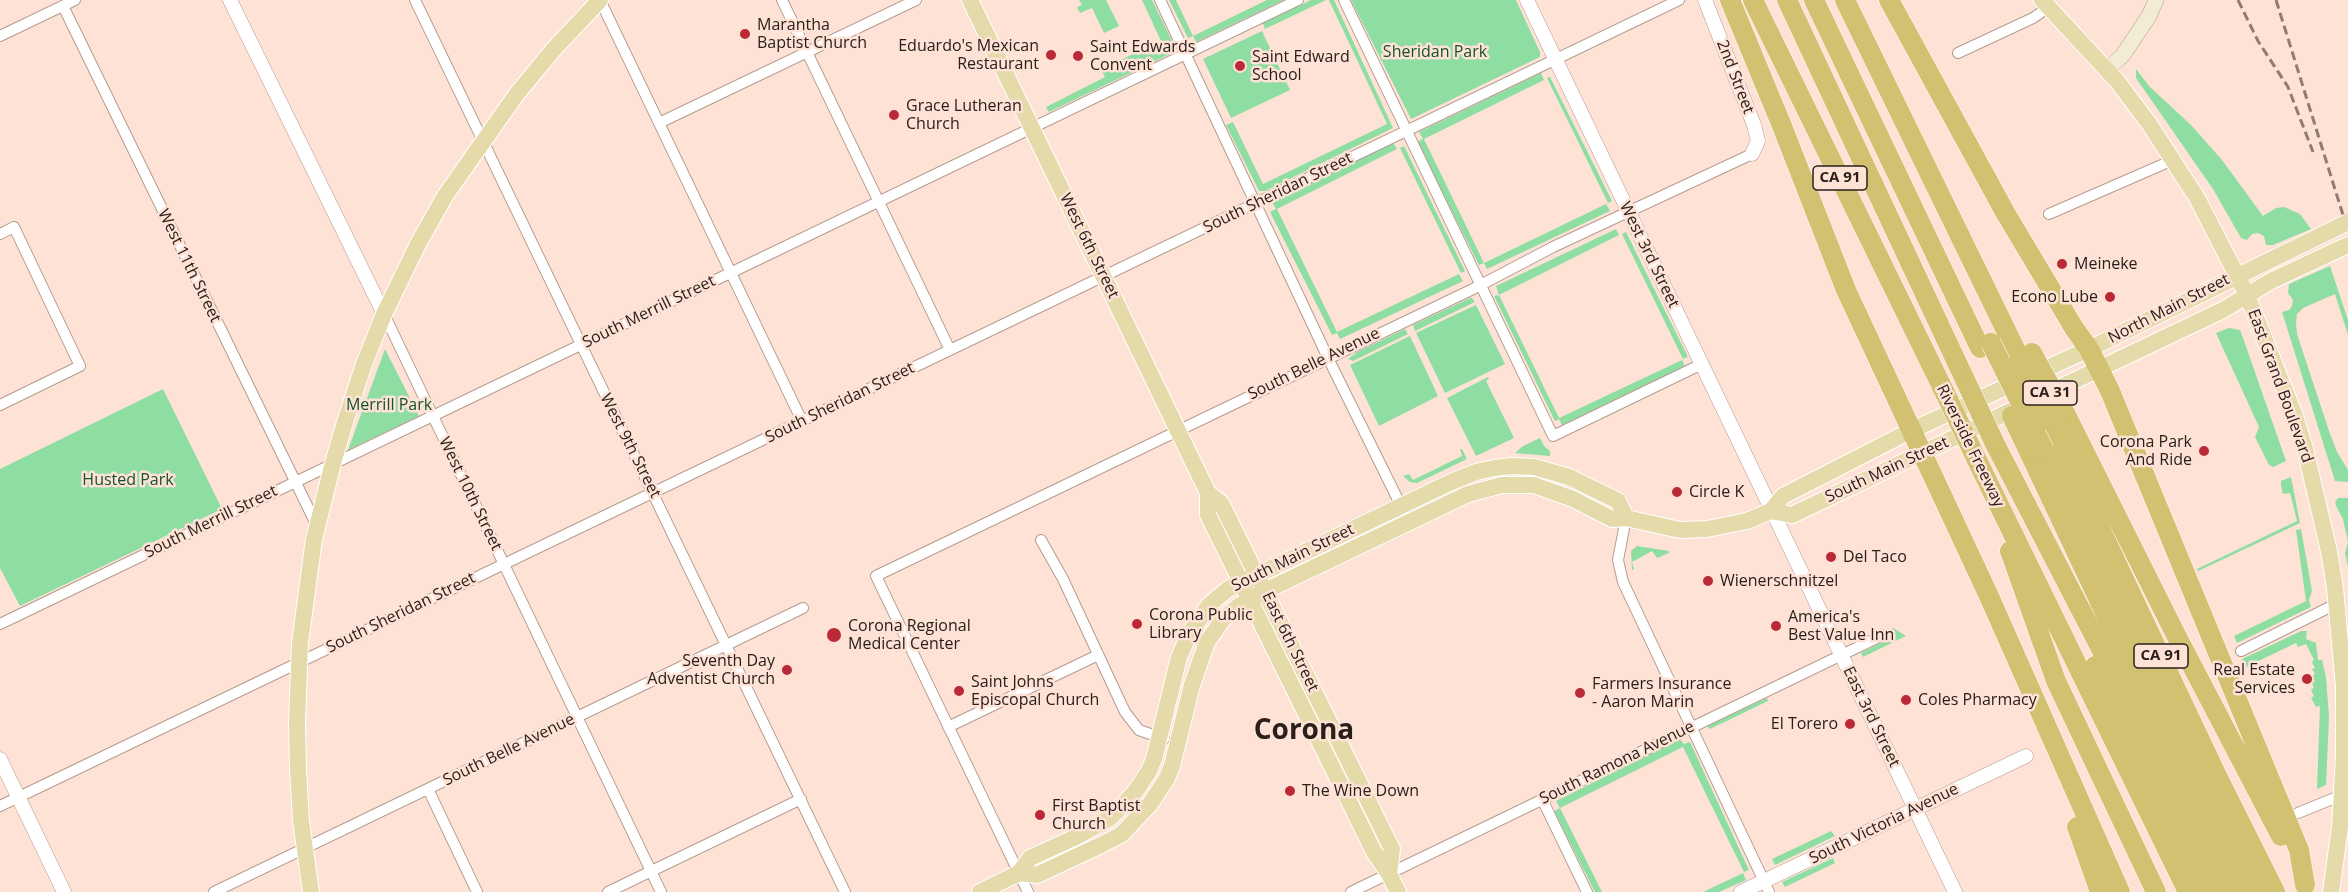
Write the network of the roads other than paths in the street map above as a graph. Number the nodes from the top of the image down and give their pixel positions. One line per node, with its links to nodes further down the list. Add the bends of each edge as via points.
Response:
1 (75, 0): 22 (street)
2 (230, 0): 47 (street, West 10th Street)
3 (415, 0): 32 (street, West 9th Street)
4 (600, 0): 29 (street); 32 (main road, via 539,66)
5 (782, 0): 24 (street)
6 (916, 0): 24 (street)
7 (970, 0): 30 (main road, West 6th Street)
8 (1160, 0): 26 (street)
9 (1298, 0): 26 (street, South Merrill Street)
10 (1344, 0): 31 (street)
11 (1527, 0): 27 (street, West 3rd Street)
12 (1679, 0): 27 (street, South Sheridan Street)
13 (1706, 0): 33 (street, 2nd Street, via 1754,125 1758,141)
14 (1730, 0): 61 (highway, via 1846,290)
15 (1753, 0): 69 (highway, Riverside Freeway / CA 91, bridge)
16 (1786, 0): 67 (highway, bridge)
17 (1814, 0): 62 (highway, bridge)
18 (1845, 0): 58 (highway, CA 91, bridge, via 1965,250)
19 (1889, 0): 49 (highway, via 2006,214)
20 (2156, 0): 28 (main road, via 2123,55)
21 (2045, 4): 25 (street, via 2033,18); 28 (main road, East Grand Boulevard)
22 (63, 6): 23 (street); 65 (street, West 11th Street)
23 (0, 36)
24 (807, 52): 29 (street); 35 (street)
25 (1958, 52)
26 (1186, 54): 30 (street, South Merrill Street); 36 (street)
27 (1554, 58): 31 (street, South Sheridan Street); 37 (street, West 3rd Street)
28 (2107, 70): 34 (main road, East Grand Boulevard)
29 (659, 123): 42 (street)
30 (1032, 128): 35 (street, South Merrill Street); 44 (main road, West 6th Street)
31 (1407, 131): 36 (street, South Sheridan Street); 45 (street)
32 (482, 141): 47 (main road, via 445,196); 48 (street, West 9th Street)
33 (1752, 154): 37 (street, South Belle Avenue)
34 (2173, 160): 38 (street); 43 (main road, East Grand Boulevard)
35 (879, 201): 42 (street, South Merrill Street); 50 (street)
36 (1256, 204): 44 (street, South Sheridan Street); 51 (street)
37 (1628, 212): 45 (street, South Belle Avenue); 52 (street, West 3rd Street)
38 (2049, 214)
39 (2348, 222): 43 (main road, North Main Street)
40 (0, 234): 55 (street, via 14,227 80,366)
41 (2348, 245): 46 (main road, North Main Street)
42 (731, 273): 48 (street, South Merrill Street); 59 (street)
43 (2238, 275): 46 (main road, East Grand Boulevard); 49 (main road, North Main Street)
44 (1103, 277): 50 (street, South Sheridan Street); 60 (main road, West 6th Street)
45 (1481, 285): 51 (street, South Belle Avenue); 52 (street, via 1553,436)
46 (2247, 295): 53 (main road, North Main Street); 81 (main road, East Grand Boulevard, via 2305,448 2329,551)
47 (384, 314): 56 (street, West 10th Street); 64 (main road)
48 (581, 345): 56 (street, South Merrill Street); 66 (street, West 9th Street)
49 (2089, 349): 53 (highway); 54 (main road, North Main Street / CA 31)
50 (950, 350): 59 (street, South Sheridan Street)
51 (1328, 358): 60 (street, South Belle Avenue); 70 (street)
52 (1702, 364): 71 (street, West 3rd Street)
53 (2099, 369): 57 (main road, North Main Street / CA 31); 112 (highway, via 2299,850)
54 (1989, 393): 61 (main road, South Main Street / CA 31)
55 (0, 405)
56 (432, 416): 64 (street, South Merrill Street); 76 (street, West 10th Street)
57 (2002, 416): 63 (main road, South Main Street / CA 31)
58 (2057, 416): 112 (highway); 136 (highway, CA 91, via 2217,776)
59 (802, 421): 66 (street, South Sheridan Street)
60 (1178, 430): 68 (main road, West 6th Street); 92 (street, South Belle Avenue, via 876,576)
61 (1912, 430): 63 (highway); 71 (main road, South Main Street, via 1784,496)
62 (2037, 452): 107 (highway); 135 (highway, via 2156,679)
63 (1922, 454): 71 (main road, South Main Street, via 1792,515); 90 (highway)
64 (333, 463): 65 (street, South Merrill Street); 74 (main road)
65 (294, 482): 74 (street, West 11th Street); 83 (street, South Merrill Street)
66 (654, 492): 76 (street, South Sheridan Street); 85 (street, West 9th Street)
67 (2019, 492): 131 (highway, via 2021,513); 132 (highway)
68 (1208, 493): 77 (main road, West 6th Street, via 1221,503); 78 (main road, West 6th Street, via 1208,515)
69 (1995, 497): 129 (highway, via 2013,561 2056,681); 130 (highway, Riverside Freeway / CA 91)
70 (1402, 506): 72 (main road, South Main Street, via 1467,475 1520,466 1569,477 1618,501); 73 (street); 77 (main road, South Main Street)
71 (1771, 511): 72 (main road, South Main Street, via 1729,526 1692,530); 88 (street, East 3rd Street)
72 (1626, 518): 73 (main road, South Main Street, via 1612,519 1534,485 1512,484 1467,494); 93 (street, via 1619,546 1619,570)
73 (1409, 522): 79 (main road, South Main Street)
74 (317, 526): 89 (main road)
75 (1041, 540): 87 (street)
76 (503, 565): 89 (street, South Sheridan Street); 91 (street, West 10th Street)
77 (1257, 574): 78 (main road, South Main Street); 79 (main road, East 6th Street)
78 (1241, 582): 80 (main road, East 6th Street); 94 (main road, South Main Street, via 1209,605 1190,633 1179,657)
79 (1265, 591): 80 (main road, South Main Street); 110 (main road, East 6th Street, via 1392,849)
80 (1250, 598): 95 (main road, South Main Street, via 1224,618 1207,642); 110 (main road, East 6th Street, via 1374,852)
81 (2336, 604): 86 (street); 99 (main road, East Grand Boulevard, via 2344,687)
82 (803, 608): 85 (street, South Belle Avenue)
83 (0, 624)
84 (1883, 635): 88 (street, South Ramona Avenue)
85 (727, 645): 91 (street, South Belle Avenue); 101 (street, West 9th Street)
86 (2241, 651)
87 (1098, 655): 92 (street); 94 (street, via 1130,720 1142,732)
88 (1842, 657): 93 (street, South Ramona Avenue); 104 (street, East 3rd Street, via 1850,691 1864,701)
89 (299, 662): 100 (street, South Sheridan Street); 106 (main road, via 298,770)
90 (2022, 672): 127 (highway); 128 (highway)
91 (577, 717): 98 (street, South Belle Avenue); 108 (street, West 10th Street)
92 (948, 727): 109 (street)
93 (1693, 731): 102 (street, South Ramona Avenue); 111 (street)
94 (1160, 738): 95 (street); 109 (main road, South Main Street, via 1149,771 1110,818 1030,858)
95 (1179, 743): 109 (main road, South Main Street, via 1166,780 1122,834 1037,875)
96 (2026, 756): 104 (street, South Victoria Avenue)
97 (0, 759): 100 (street)
98 (428, 789): 106 (street, South Belle Avenue); 116 (street)
99 (2342, 795): 105 (street); 137 (main road, East Grand Boulevard)
100 (18, 797): 103 (street, South Sheridan Street); 113 (street)
101 (801, 799): 108 (street); 119 (street, West 9th Street)
102 (1542, 799): 110 (street, South Ramona Avenue); 124 (street)
103 (0, 806)
104 (1915, 808): 111 (street, South Victoria Avenue); 126 (street, East 3rd Street)
105 (2298, 813)
106 (304, 849): 114 (street, South Belle Avenue); 115 (main road)
107 (2217, 851): 133 (highway); 134 (highway, via 2230,865)
108 (651, 871): 117 (street); 118 (street, West 10th Street)
109 (1019, 873): 120 (main road, South Main Street); 121 (street)
110 (1389, 874): 122 (street, South Ramona Avenue); 123 (main road, East 6th Street)
111 (1766, 887): 125 (street, South Victoria Avenue)
112 (2307, 889)
113 (64, 892)
114 (214, 892)
115 (311, 892)
116 (477, 892)
117 (608, 892)
118 (661, 892)
119 (844, 892)
120 (980, 892)
121 (1028, 892)
122 (1352, 892)
123 (1398, 892)
124 (1587, 892)
125 (1741, 892)
126 (1955, 892)
127 (2100, 892)
128 (2120, 892)
129 (2156, 892)
130 (2188, 892)
131 (2204, 892)
132 (2222, 892)
133 (2236, 892)
134 (2242, 892)
135 (2256, 892)
136 (2274, 892)
137 (2331, 892)

